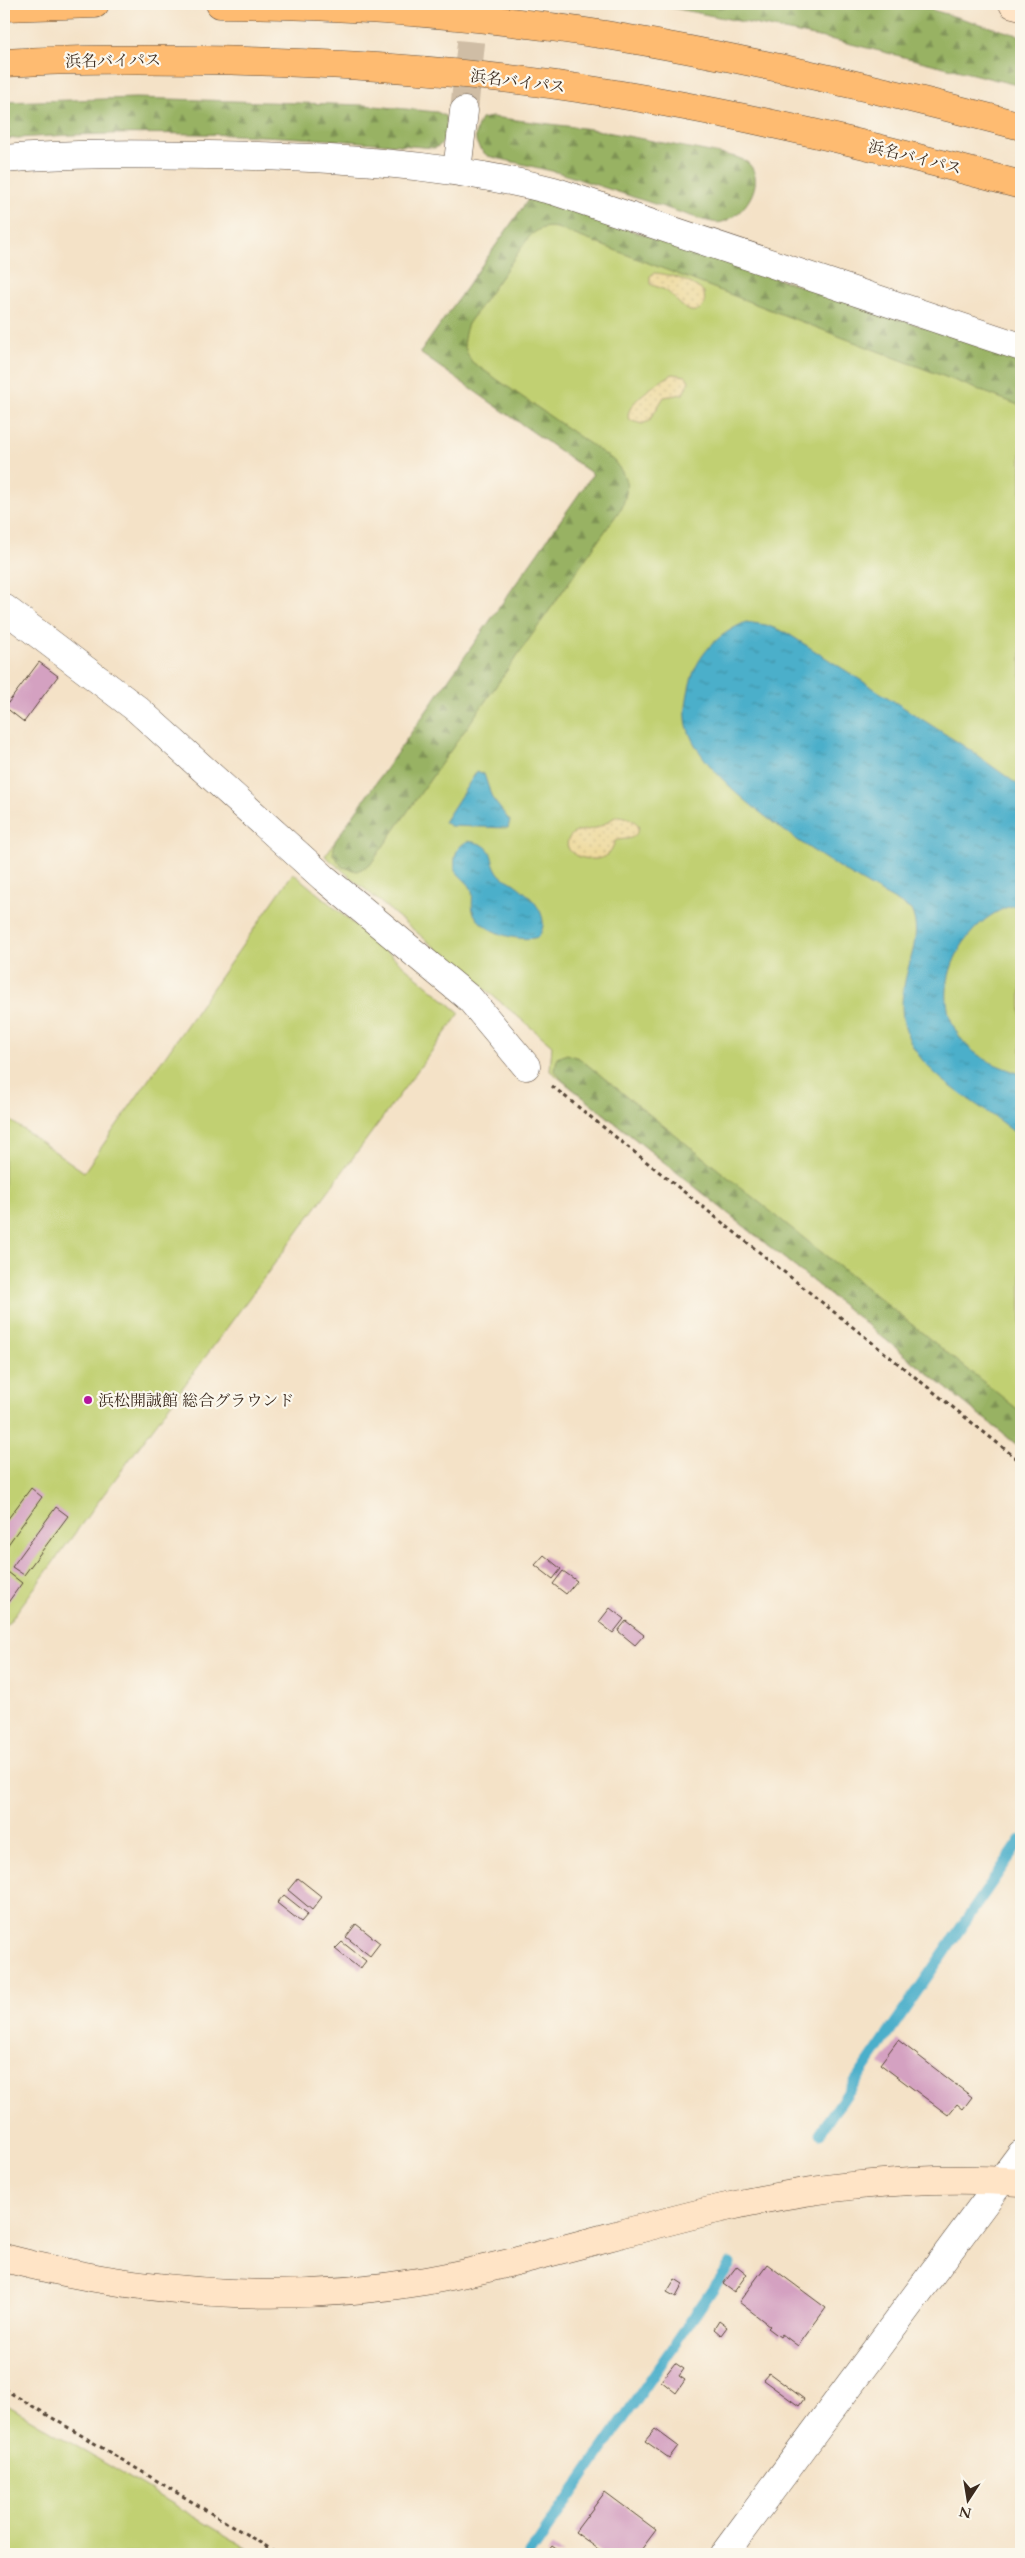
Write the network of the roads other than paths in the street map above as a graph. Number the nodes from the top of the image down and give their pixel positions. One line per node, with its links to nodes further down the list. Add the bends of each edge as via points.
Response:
1 (95, 4): 5 (highway)
2 (220, 4): 8 (highway, via 370,10 488,20 605,35 830,79)
3 (1013, 4): 4 (street)
4 (1021, 6)
5 (4, 7)
6 (4, 63): 11 (highway, 浜名バイパス, via 136,59 251,61 482,76 707,110 928,160)
7 (464, 111): 10 (street)
8 (1021, 126)
9 (4, 159): 10 (street, via 136,154 248,156 360,161)
10 (458, 171): 12 (street, via 554,191)
11 (1021, 185)
12 (1021, 347)
13 (4, 608): 14 (street, via 138,709 324,878 470,999)
14 (526, 1066)
15 (1021, 2154): 16 (street)
16 (1011, 2181): 17 (street, via 898,2183 781,2196 425,2281 304,2294 244,2295 140,2286 63,2273); 18 (street)
17 (4, 2258)
18 (724, 2554)

